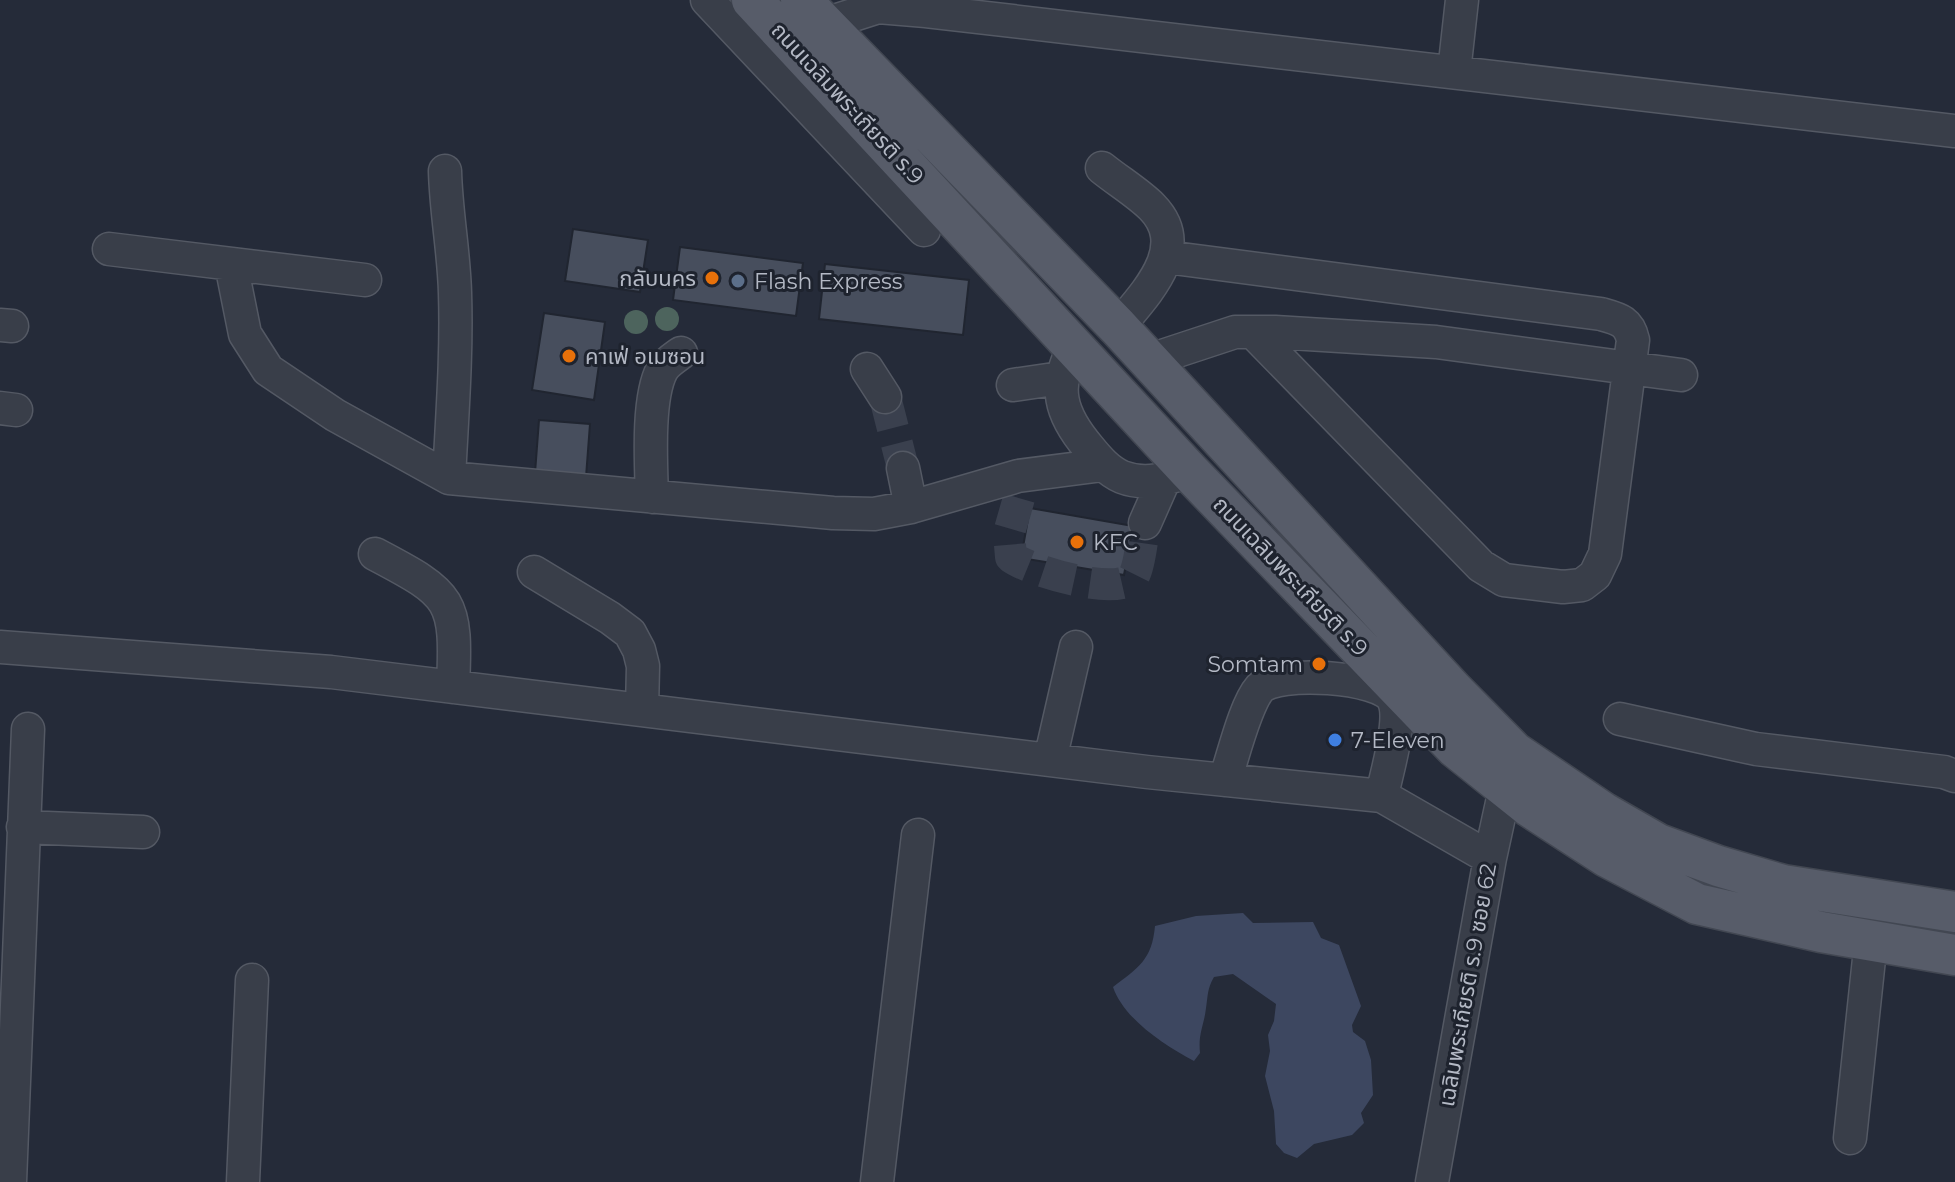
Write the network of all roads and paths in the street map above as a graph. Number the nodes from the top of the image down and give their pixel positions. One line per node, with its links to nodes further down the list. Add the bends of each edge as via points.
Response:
1 (707, 0): 9 (street)
2 (752, 0): 18 (main road, ถนนเฉลิมพระเกียรติ ร.9)
3 (1462, 0): 5 (street)
4 (813, 12): 5 (street, via 878,7 926,11); 14 (main road, ถนนเฉลิมพระเกียรติ ร.9)
5 (1454, 72): 6 (street)
6 (1955, 131)
7 (1102, 168): 11 (street, via 1154,209 1169,237)
8 (445, 171): 27 (street, via 456,352)
9 (924, 230)
10 (109, 249): 12 (street)
11 (1166, 257): 14 (street, via 1155,282); 19 (street, via 1601,314 1623,320 1631,330)
12 (231, 264): 13 (street); 27 (street, via 245,334 268,370 335,415)
13 (365, 280)
14 (1118, 327): 17 (main road, ถนนเฉลิมพระเกียรติ ร.9)
15 (1253, 332): 17 (street, via 1235,332); 19 (street, via 1436,342); 19 (street, via 1481,566 1504,580 1528,584 1582,585 1595,575 1605,554)
16 (681, 353): 28 (street, via 663,366 656,382)
17 (1147, 361): 40 (main road, ถนนเฉลิมพระเกียรติ ร.9, via 1453,690)
18 (1068, 362): 22 (street); 24 (street, via 1062,401 1073,429); 26 (main road, ถนนเฉลิมพระเกียรติ ร.9)
19 (1629, 368): 21 (street)
20 (867, 369): 23 (street)
21 (1681, 375)
22 (1013, 385)
23 (885, 397)
24 (1103, 465): 26 (street, via 1145,482); 29 (street)
25 (903, 468): 29 (street)
26 (1177, 476): 30 (street); 40 (main road, ถนนเฉลิมพระเกียรติ ร.9, via 1456,748)
27 (449, 478): 28 (street)
28 (652, 497): 29 (street, via 833,513 874,514)
29 (911, 507)
30 (1145, 523)
31 (375, 554): 35 (street, via 436,589 450,610)
32 (534, 572): 36 (street, via 630,633 643,666)
33 (0, 647): 35 (street, via 331,672)
34 (1076, 647): 39 (street)
35 (453, 687): 36 (street)
36 (642, 710): 39 (street)
37 (1620, 719): 41 (street, via 1756,749)
38 (28, 729): 44 (street)
39 (1050, 760): 42 (street)
40 (1509, 770): 47 (street, เฉลิมพระเกียรติ ร.9 ซอย 62); 48 (main road, ถนนเฉลิมพระเกียรติ ร.9, via 1658,844 1718,866 1783,885); 49 (main road, ถนนเฉลิมพระเกียรติ ร.9, via 1607,857 1697,904)
41 (1955, 776)
42 (1225, 780): 43 (street); 43 (street, via 1252,701 1268,682 1285,677 1369,683 1393,699 1398,716)
43 (1382, 796): 47 (street)
44 (23, 827): 45 (street); 52 (street)
45 (143, 832)
46 (918, 835): 56 (street)
47 (1490, 858): 57 (street, เฉลิมพระเกียรติ ร.9 ซอย 62)
48 (1955, 912)
49 (1871, 940): 50 (main road, ถนนเฉลิมพระเกียรติ ร.9); 53 (street)
50 (1955, 955)
51 (252, 980): 55 (street)
52 (7, 1104): 54 (street)
53 (1850, 1138)
54 (10, 1182)
55 (243, 1182)
56 (877, 1182)
57 (1432, 1182)

